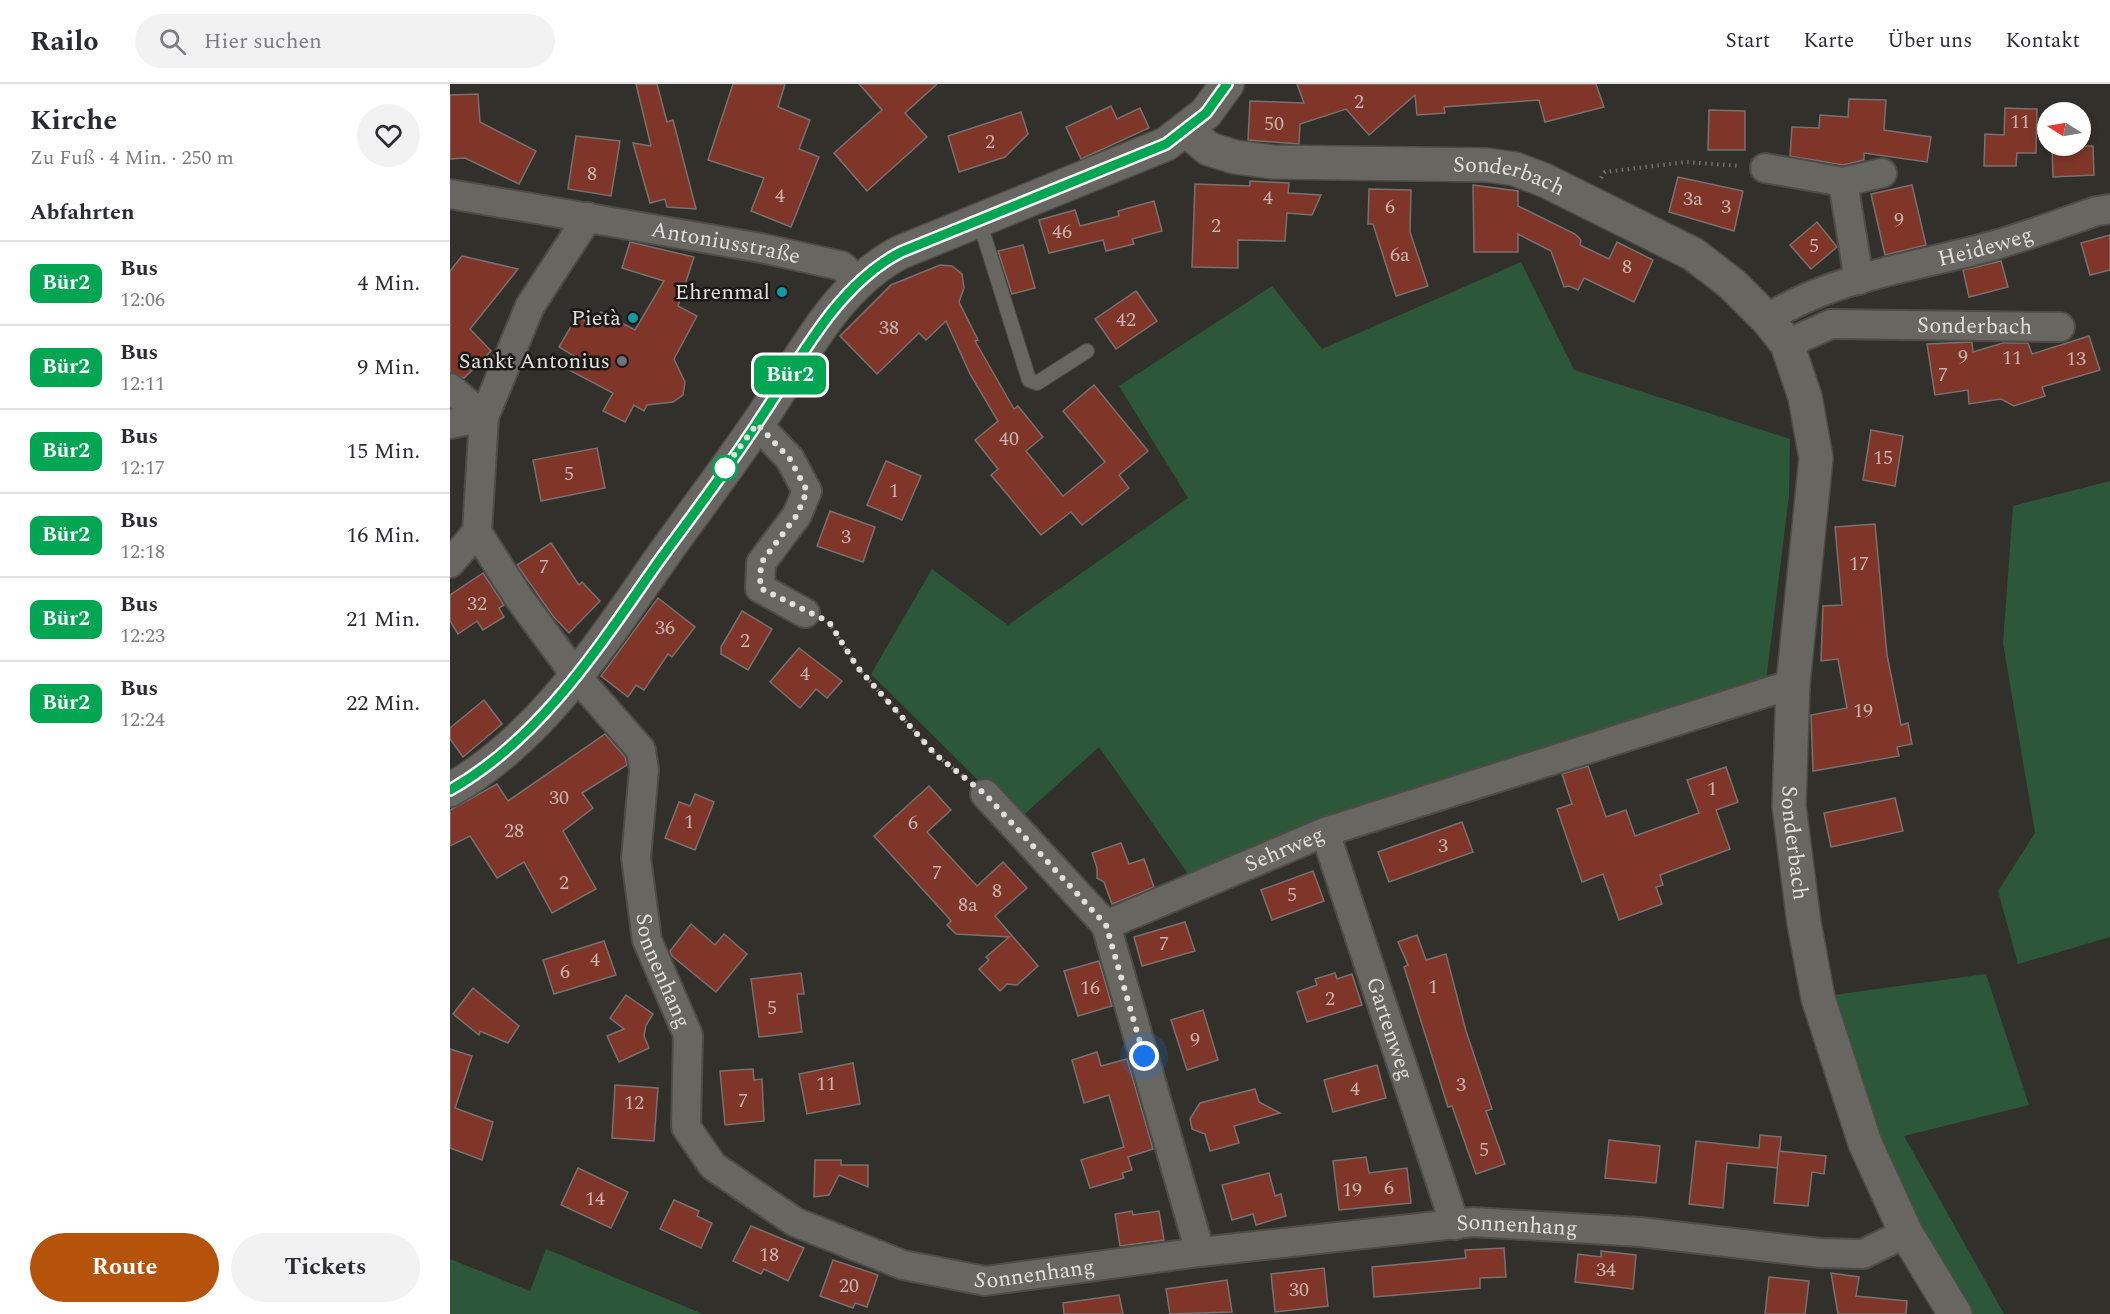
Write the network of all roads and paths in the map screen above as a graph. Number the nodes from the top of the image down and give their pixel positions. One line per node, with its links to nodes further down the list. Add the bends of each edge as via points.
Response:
1 (1227, 84): 2 (street, via 1206,113)
2 (1186, 130): 7 (street, Sonderbach, via 1209,149 1272,162 1486,165 1515,169); 10 (street, via 1166,144)
3 (1765, 168): 5 (street); 7 (path, via 1686,162 1605,172)
4 (1881, 173): 5 (street)
5 (1843, 182): 11 (street)
6 (450, 194): 9 (street, Antoniusstraße)
7 (1586, 200): 14 (street, Sonderbach, via 1693,254 1732,284)
8 (2110, 210): 11 (street, Heideweg, via 1991,247)
9 (588, 217): 12 (street, Antoniusstraße, via 842,266); 17 (street, via 530,306)
10 (979, 220): 12 (street, via 901,252); 15 (lane, via 1029,380 1037,383)
11 (1859, 280): 14 (street, Heideweg, via 1788,305)
12 (857, 281): 19 (street)
13 (2060, 327): 14 (street, Sonderbach, via 1831,324)
14 (1777, 332): 24 (street, Sonderbach, via 1805,397 1816,458)
15 (1088, 351)
16 (450, 388): 17 (street)
17 (484, 417): 18 (street); 20 (street)
18 (450, 424)
19 (757, 424): 22 (street, via 790,459 807,491 797,515 761,563 760,588); 23 (street)
20 (477, 532): 21 (street); 23 (street)
21 (450, 563)
22 (805, 613): 26 (path, via 829,622 858,668 935,754)
23 (577, 677): 25 (street, via 502,755); 31 (street, Sonnenhang, via 641,750 644,770 636,858 647,940 688,1035 686,1127 713,1166 795,1222 903,1265 985,1281)
24 (1793, 684): 27 (street, Sehrweg); 30 (street, Sonderbach, via 1790,806 1803,923 1818,998 1865,1143)
25 (450, 790)
26 (985, 794): 28 (street)
27 (1325, 832): 28 (street, Sehrweg); 29 (street, Gartenweg)
28 (1106, 925): 31 (street)
29 (1455, 1225): 30 (street, Sonnenhang, via 1473,1222 1640,1232 1820,1253 1863,1254); 31 (street, Sonnenhang)
30 (1906, 1233): 32 (street, Sonderbach)
31 (1200, 1252)
32 (1955, 1314)

